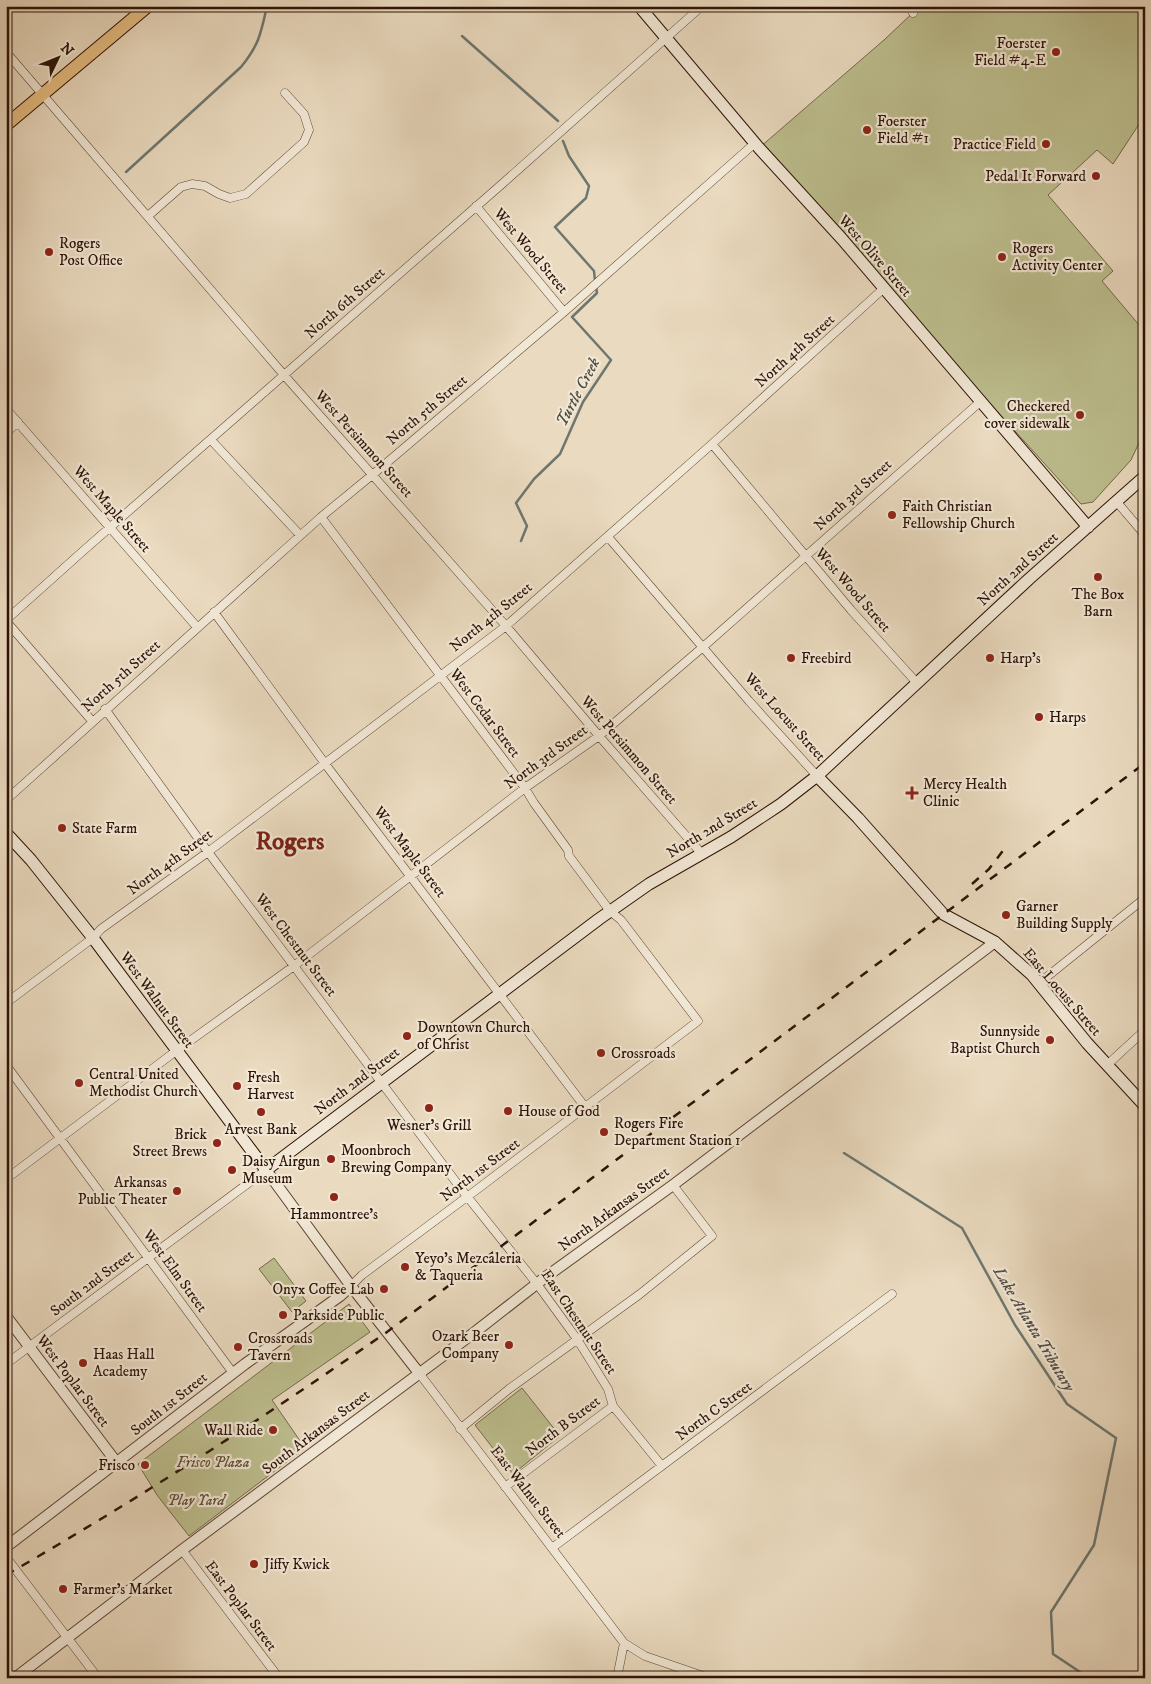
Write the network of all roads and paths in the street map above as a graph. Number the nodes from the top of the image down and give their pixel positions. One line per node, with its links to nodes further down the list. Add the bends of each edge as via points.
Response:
1 (148, 6): 7 (main road)
2 (639, 6): 4 (main road, West Olive Street)
3 (702, 6): 4 (street, North 6th Street)
4 (666, 37): 9 (main road, West Olive Street); 10 (street, North 6th Street)
5 (6, 52): 7 (street, West Persimmon Street)
6 (285, 93): 11 (street, via 304,114 308,130 304,142 254,188 230,198 205,186 192,184 181,187)
7 (43, 94): 8 (main road); 11 (street, West Persimmon Street)
8 (6, 125)
9 (755, 143): 12 (main road, West Olive Street); 13 (street, North 5th Street)
10 (476, 206): 13 (street, West Wood Street); 14 (street, North 6th Street)
11 (148, 216): 14 (street, West Persimmon Street)
12 (884, 289): 15 (main road, West Olive Street); 20 (street, North 4th Street)
13 (564, 312): 21 (street, North 5th Street)
14 (284, 375): 19 (street, North 6th Street); 21 (street, West Persimmon Street)
15 (980, 402): 25 (main road, West Olive Street); 30 (street, North 3rd Street)
16 (6, 409): 17 (street, West Maple Street)
17 (18, 422): 18 (street); 26 (street, West Maple Street)
18 (6, 433)
19 (211, 440): 26 (street, North 6th Street); 27 (street)
20 (712, 444): 29 (street, North 4th Street); 30 (street, West Wood Street)
21 (373, 474): 24 (street, North 5th Street); 33 (street, West Persimmon Street)
22 (1145, 476): 23 (main road, North 2nd Street)
23 (1116, 501): 25 (main road, North 2nd Street); 28 (street)
24 (320, 517): 27 (street, North 5th Street); 36 (street, West Cedar Street)
25 (1088, 527): 37 (main road, North 2nd Street)
26 (110, 528): 32 (street, North 6th Street); 34 (street, West Maple Street)
27 (300, 534): 31 (street, North 5th Street)
28 (1145, 534)
29 (608, 537): 33 (street, North 4th Street); 35 (street, West Locust Street)
30 (805, 556): 35 (street, North 3rd Street); 37 (street, West Wood Street)
31 (214, 612): 34 (street, North 5th Street); 41 (street, West Maple Street)
32 (6, 621): 39 (street)
33 (506, 626): 36 (street, North 4th Street); 40 (street, West Persimmon Street)
34 (197, 627): 38 (street, North 5th Street)
35 (703, 647): 40 (street, North 3rd Street); 42 (street, West Locust Street)
36 (440, 676): 41 (street, North 4th Street); 43 (street, West Cedar Street)
37 (916, 683): 42 (main road, North 2nd Street)
38 (105, 709): 39 (street, North 5th Street); 46 (street, West Chestnut Street)
39 (92, 722): 44 (street, North 5th Street)
40 (599, 736): 43 (street, North 3rd Street); 47 (street, West Persimmon Street)
41 (325, 762): 46 (street, North 4th Street); 48 (street, West Maple Street)
42 (817, 776): 47 (main road, North 2nd Street, via 775,808); 51 (main road, West Locust Street)
43 (525, 788): 48 (street, North 3rd Street); 50 (street, West Cedar Street)
44 (6, 800)
45 (6, 833): 52 (main road, West Walnut Street)
46 (208, 852): 52 (street, North 4th Street); 54 (street, West Chestnut Street)
47 (701, 853): 50 (main road, North 2nd Street)
48 (411, 877): 54 (street, North 3rd Street); 56 (street, West Maple Street)
49 (1145, 898): 55 (street)
50 (610, 911): 56 (main road, North 2nd Street); 58 (street, West Cedar Street, via 621,920)
51 (943, 914): 53 (main road, East Locust Street)
52 (93, 938): 57 (street, North 4th Street); 60 (main road, West Walnut Street)
53 (995, 942): 55 (main road, East Locust Street); 69 (street, North Arkansas Street)
54 (294, 966): 60 (street, North 3rd Street); 63 (street, West Chestnut Street)
55 (1038, 984): 62 (main road, East Locust Street)
56 (500, 994): 63 (main road, North 2nd Street); 65 (street, West Maple Street)
57 (6, 1003)
58 (698, 1021): 65 (street, North 1st Street)
59 (1145, 1030): 62 (street)
60 (176, 1051): 66 (street, North 3rd Street); 67 (main road, West Walnut Street)
61 (6, 1065): 66 (street, West Elm Street)
62 (1107, 1065): 64 (main road, East Locust Street)
63 (382, 1081): 67 (main road, North 2nd Street); 70 (street, West Chestnut Street)
64 (1145, 1106)
65 (585, 1107): 70 (street, North 1st Street)
66 (60, 1138): 68 (street, North 3rd Street); 71 (street, West Elm Street)
67 (266, 1170): 71 (street, South 2nd Street); 73 (street, West Walnut Street)
68 (6, 1179)
69 (673, 1185): 72 (street, North Arkansas Street); 76 (street, via 712,1236)
70 (468, 1196): 72 (street, East Chestnut Street); 73 (street, North 1st Street)
71 (148, 1258): 77 (street, South 2nd Street); 79 (street, West Elm Street)
72 (537, 1284): 76 (street, East Chestnut Street); 80 (street, North Arkansas Street)
73 (351, 1286): 79 (street, South 1st Street); 80 (street, East Walnut Street)
74 (892, 1294): 84 (street, North C Street)
75 (6, 1316): 77 (street, West Poplar Street)
76 (577, 1340): 81 (street, East Chestnut Street, via 608,1389); 82 (street)
77 (29, 1346): 78 (street, South 2nd Street); 83 (street, West Poplar Street)
78 (6, 1364)
79 (233, 1373): 83 (street, South 1st Street)
80 (419, 1373): 82 (street, East Walnut Street); 88 (street, South Arkansas Street)
81 (613, 1406): 84 (street, East Chestnut Street); 85 (street, North B Street)
82 (460, 1429): 85 (street, East Walnut Street)
83 (117, 1463): 86 (street, South 1st Street)
84 (662, 1466): 87 (street, North C Street)
85 (505, 1487): 87 (street, East Walnut Street)
86 (6, 1548)
87 (552, 1548): 91 (street, East Walnut Street)
88 (182, 1550): 90 (street, South Arkansas Street); 94 (street, East Poplar Street)
89 (6, 1557): 90 (street)
90 (67, 1638): 92 (street, South Arkansas Street); 93 (street)
91 (624, 1643): 95 (street); 96 (street, East Walnut Street, via 645,1656)
92 (16, 1678)
93 (98, 1678)
94 (279, 1678)
95 (616, 1678)
96 (709, 1678)

